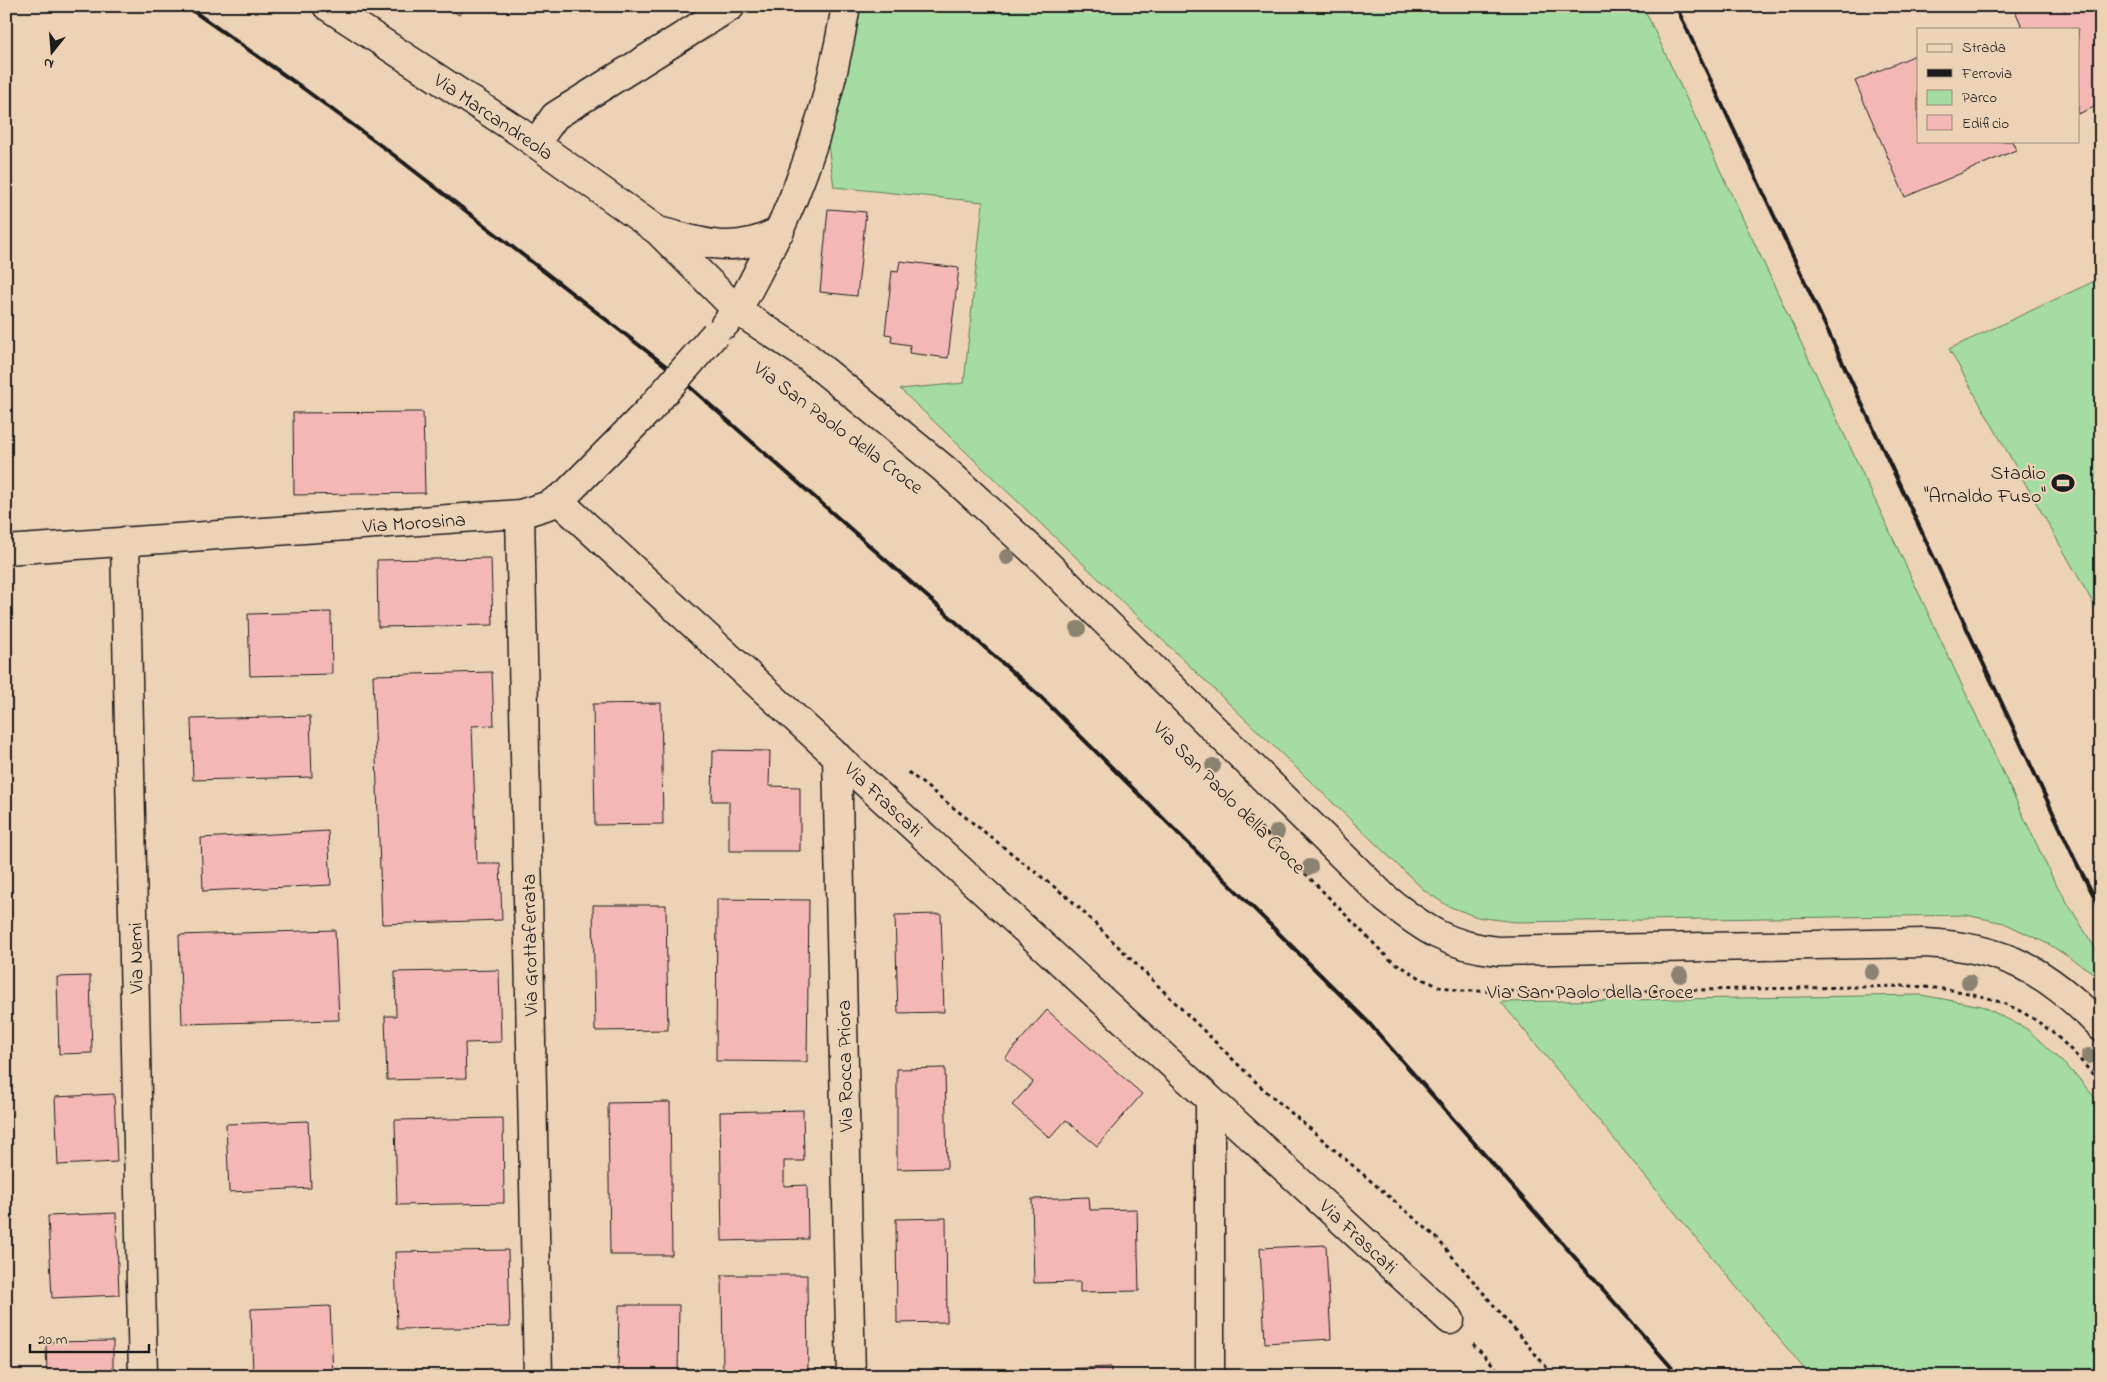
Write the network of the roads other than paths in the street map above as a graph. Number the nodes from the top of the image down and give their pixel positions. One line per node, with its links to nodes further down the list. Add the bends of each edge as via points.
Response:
1 (327, 6): 4 (street, Via Marcandreola)
2 (731, 6): 4 (street, via 556,116)
3 (846, 6): 6 (street, Via Morosina, via 817,133)
4 (536, 143): 5 (street, Via Marcandreola)
5 (658, 231): 6 (street, Via Marcandreola, via 716,245 751,242); 7 (street, Via Marcandreola)
6 (780, 231): 7 (street, Via Morosina)
7 (737, 310): 8 (street, Via Morosina, bridge, via 649,410 580,482); 13 (street, Via San Paolo della Croce, via 805,355 943,468 1046,563 1385,898 1440,937 1482,949 1518,951 1925,943 1962,946 1997,954 2041,975)
8 (558, 500): 9 (street, Via Morosina); 12 (street, Via Frascati)
9 (520, 514): 10 (street, Via Morosina); 17 (street, Via Grottaferrata)
10 (126, 541): 11 (street, Via Morosina); 16 (street, Via Nemi)
11 (6, 550)
12 (837, 756): 14 (street, Via Frascati); 18 (street, Via Rocca Priora)
13 (2101, 1027)
14 (1210, 1100): 15 (street, Via Frascati); 19 (street)
15 (1450, 1320)
16 (143, 1376)
17 (538, 1376)
18 (850, 1376)
19 (1210, 1376)

